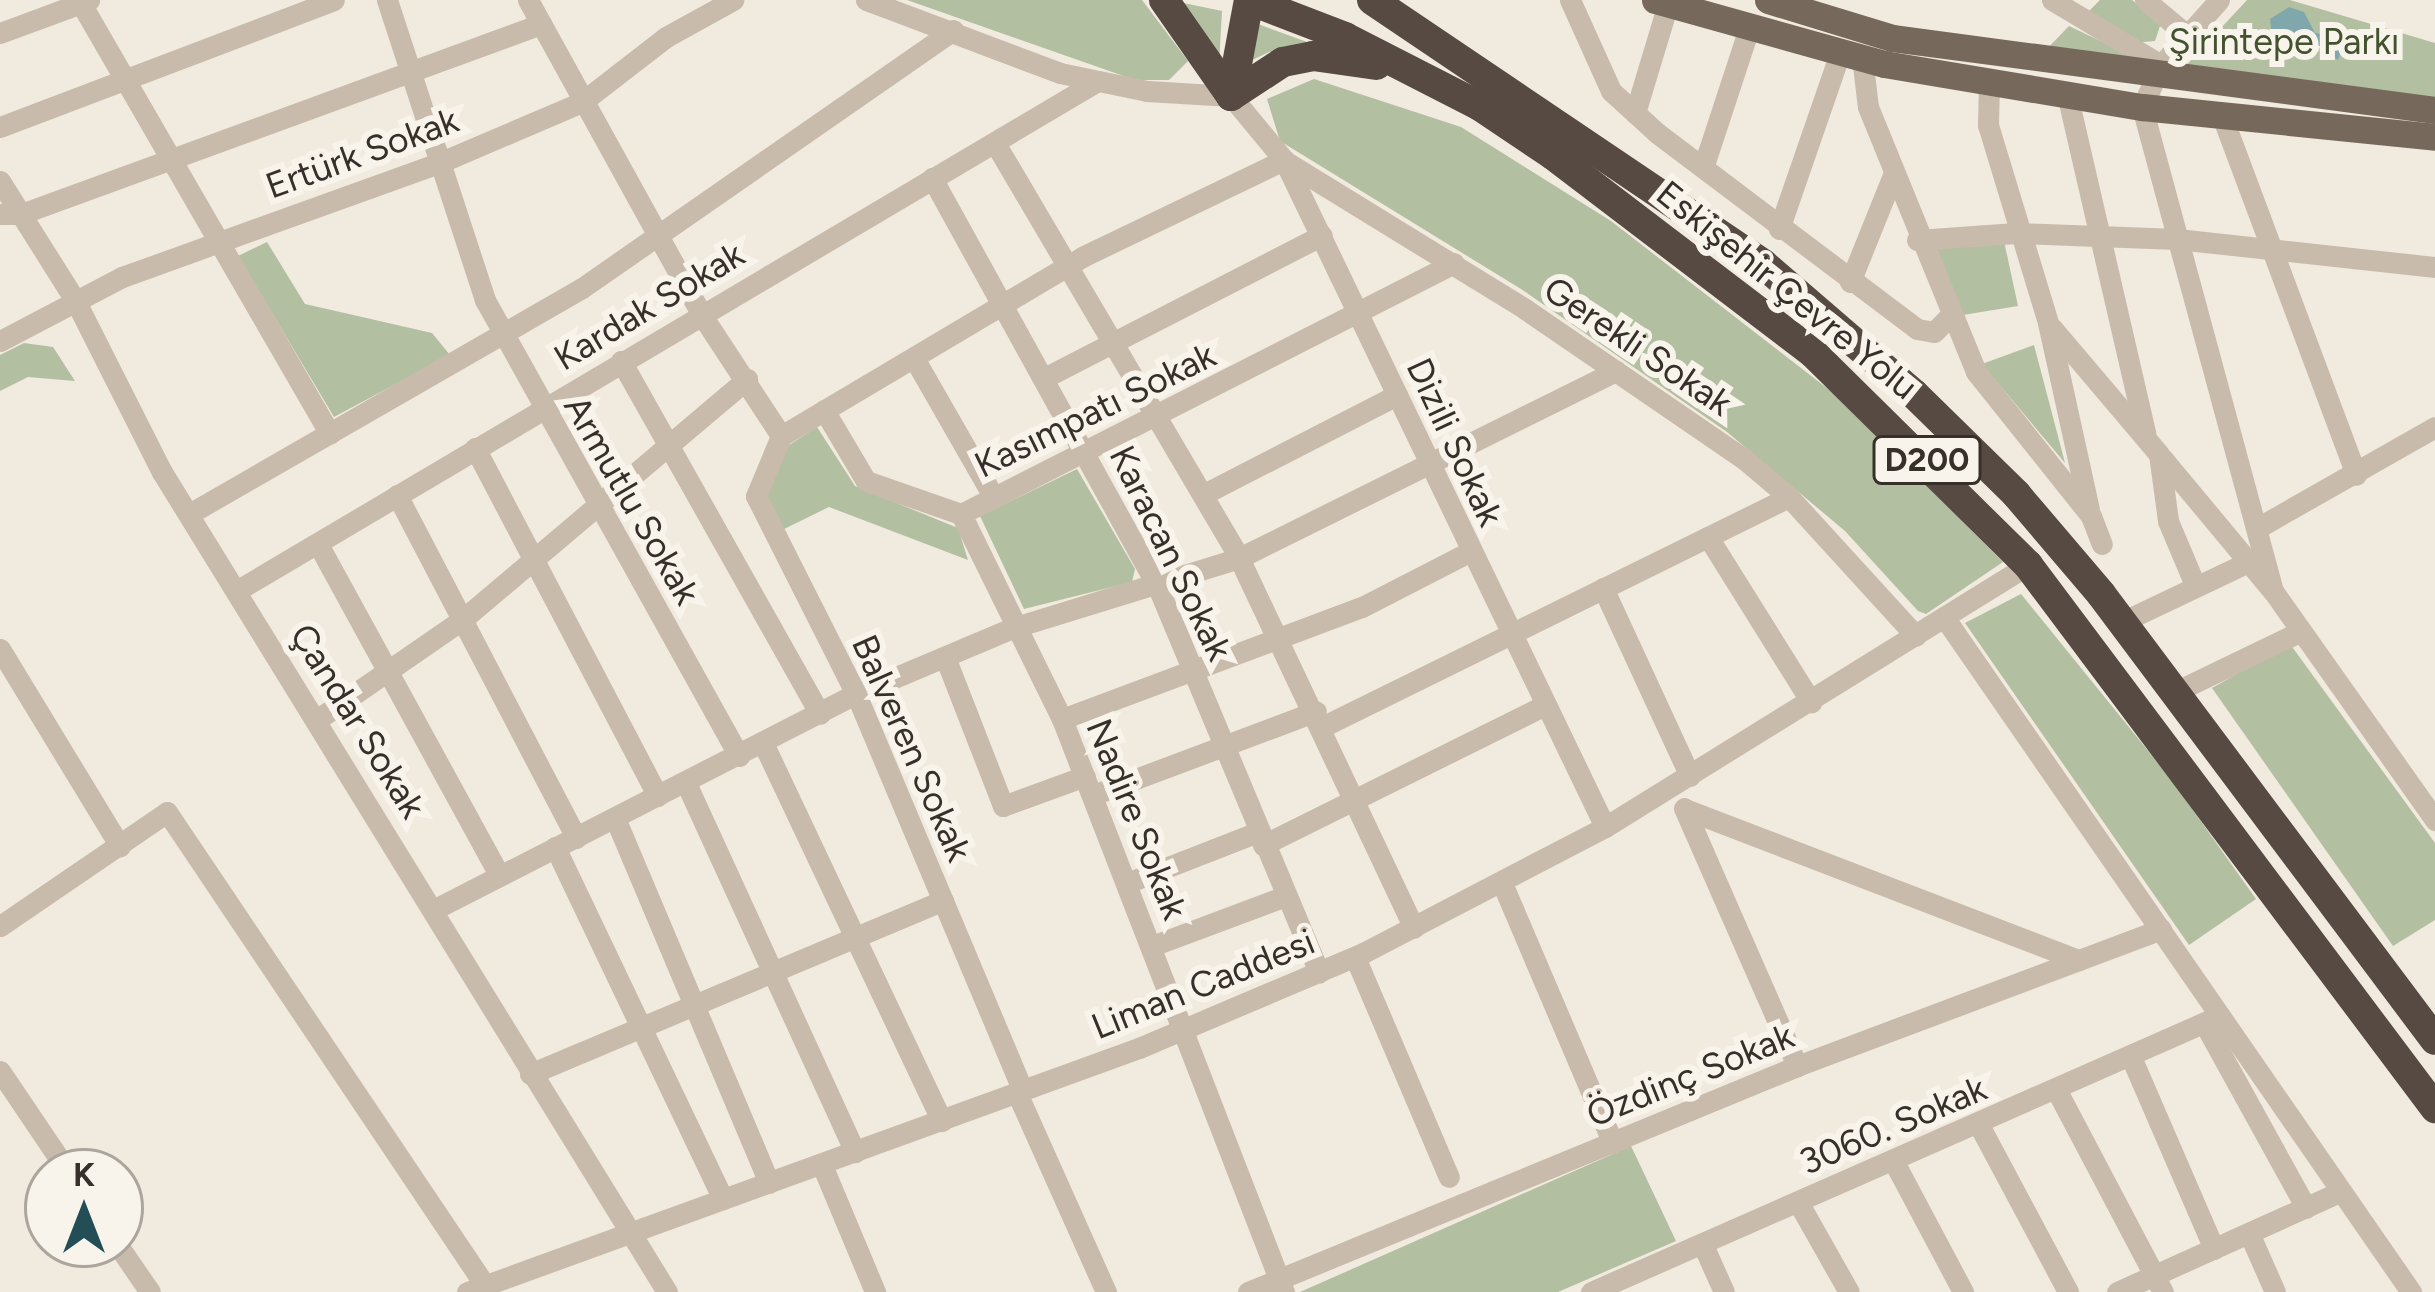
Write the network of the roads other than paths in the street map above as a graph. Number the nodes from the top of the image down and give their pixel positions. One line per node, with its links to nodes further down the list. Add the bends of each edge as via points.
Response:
1 (334, 0): 25 (street)
2 (387, 0): 23 (street, Armutlu Sokak)
3 (528, 0): 17 (street)
4 (733, 0): 31 (street, Ertürk Sokak, via 666,38)
5 (866, 0): 18 (street)
6 (1164, 0): 30 (highway)
7 (1250, 0): 28 (highway, Eskişehir Çevre Yolu / D200); 30 (highway)
8 (1372, 0): 16 (highway, Eskişehir Çevre Yolu / D200)
9 (1570, 0): 34 (street, via 1611,91)
10 (1768, 0): 24 (main road, via 1892,38)
11 (2052, 0): 24 (street)
12 (2145, 0): 21 (street)
13 (2219, 0): 21 (street)
14 (83, 1): 20 (street); 25 (street)
15 (1661, 2): 19 (main road); 34 (street)
16 (1394, 9): 112 (highway, Eskişehir Çevre Yolu / D200, via 1679,204 1833,321 2016,494)
17 (541, 24): 23 (street); 31 (street)
18 (953, 30): 27 (street); 49 (street)
19 (1748, 31): 22 (main road); 42 (street)
20 (0, 33)
21 (2188, 36): 24 (street)
22 (1852, 54): 26 (main road); 43 (street); 47 (street)
23 (410, 72): 39 (street); 41 (street, Armutlu Sokak)
24 (2157, 72): 32 (street); 33 (main road)
25 (126, 80): 36 (street); 39 (street)
26 (1989, 81): 29 (main road); 48 (street, via 1988,125)
27 (1096, 82): 30 (street); 38 (street, Kardak Sokak)
28 (1453, 91): 30 (highway, via 1377,65 1313,56 1283,62); 104 (highway, Eskişehir Çevre Yolu / D200, via 1745,297 1892,424)
29 (2066, 94): 32 (main road); 51 (street)
30 (1232, 96): 40 (street, Dizili Sokak)
31 (582, 102): 41 (street, Ertürk Sokak); 49 (street)
32 (2142, 107): 35 (main road); 53 (street)
33 (2435, 110)
34 (1635, 113): 42 (street)
35 (2222, 116): 37 (main road); 55 (street)
36 (0, 127)
37 (2435, 137)
38 (995, 143): 44 (street, Kardak Sokak); 57 (street)
39 (171, 156): 46 (street); 52 (street)
40 (1284, 160): 50 (street, Dizili Sokak); 56 (street, Gerekli Sokak); 57 (street)
41 (439, 163): 52 (street, Ertürk Sokak); 66 (street, Armutlu Sokak)
42 (1704, 165): 47 (street)
43 (1894, 175): 54 (street); 59 (street)
44 (932, 178): 61 (street, Karacan Sokak); 62 (street, Kardak Sokak)
45 (0, 181): 46 (street, Çandar Sokak)
46 (10, 214): 60 (street, Çandar Sokak)
47 (1779, 230): 59 (street)
48 (2016, 232): 51 (street); 54 (street); 65 (street)
49 (656, 233): 62 (street); 66 (street)
50 (1322, 235): 63 (street, Dizili Sokak); 68 (street)
51 (2097, 237): 53 (street); 79 (street)
52 (220, 239): 60 (street, Ertürk Sokak); 80 (street)
53 (2177, 239): 55 (street); 96 (street)
54 (1917, 240): 64 (street)
55 (2268, 247): 58 (street); 87 (street)
56 (1454, 263): 63 (street, Kasımpatı Sokak); 71 (street, Gerekli Sokak)
57 (1067, 266): 61 (street); 68 (street)
58 (2435, 267)
59 (1850, 282): 64 (street, via 1917,329 1934,332)
60 (75, 300): 67 (street, Ertürk Sokak); 93 (street, Çandar Sokak)
61 (1002, 304): 69 (street); 72 (street, Karacan Sokak)
62 (701, 314): 70 (street, Kardak Sokak); 73 (street)
63 (1358, 317): 74 (street, Dizili Sokak); 77 (street, Kasımpatı Sokak)
64 (1949, 317): 95 (street, via 1976,372)
65 (2048, 323): 79 (street); 95 (street)
66 (502, 337): 75 (street, Armutlu Sokak); 80 (street)
67 (0, 341)
68 (1109, 344): 72 (street); 77 (street)
69 (914, 358): 76 (street); 90 (street)
70 (621, 361): 75 (street, Kardak Sokak); 82 (street)
71 (1616, 370): 86 (street); 91 (street, Gerekli Sokak)
72 (1046, 376): 83 (street, Karacan Sokak)
73 (746, 380): 81 (street); 82 (street)
74 (1397, 395): 86 (street, Dizili Sokak); 88 (street)
75 (542, 409): 84 (street, Kardak Sokak); 92 (street, Armutlu Sokak)
76 (824, 410): 81 (street); 94 (street, Kasımpatı Sokak, via 866,481)
77 (1153, 418): 83 (street, Kasımpatı Sokak); 88 (street)
78 (2435, 427): 87 (street)
79 (2145, 433): 85 (street)
80 (330, 434): 93 (street)
81 (781, 436): 123 (street, Balveren Sokak, via 756,496)
82 (672, 446): 92 (street); 126 (street)
83 (1082, 446): 90 (street, Kasımpatı Sokak); 105 (street, Karacan Sokak)
84 (476, 448): 89 (street, Kardak Sokak); 102 (street)
85 (2158, 454): 103 (street); 106 (street, via 2168,520)
86 (1430, 463): 100 (street, Dizili Sokak); 101 (street)
87 (2356, 475): 96 (street)
88 (1204, 494): 101 (street)
89 (397, 495): 98 (street, Kardak Sokak); 111 (street)
90 (993, 496): 94 (street, Kasımpatı Sokak)
91 (1790, 496): 97 (street); 116 (street, Gerekli Sokak)
92 (602, 508): 102 (street); 132 (street, Armutlu Sokak)
93 (189, 514): 108 (street, Çandar Sokak)
94 (961, 514): 113 (street, Nadire Sokak)
95 (2091, 516): 99 (street)
96 (2259, 527): 109 (street)
97 (1708, 537): 107 (street); 124 (street)
98 (318, 544): 108 (street, Kardak Sokak); 121 (street)
99 (2102, 544)
100 (1471, 551): 114 (street, Dizili Sokak); 117 (street)
101 (1239, 558): 105 (street); 117 (street)
102 (530, 563): 111 (street); 136 (street)
103 (2244, 564): 106 (street); 109 (street)
104 (2028, 565): 110 (street, Liman Caddesi); 171 (highway, Eskişehir Çevre Yolu / D200)
105 (1157, 585): 113 (street); 120 (street, Karacan Sokak)
106 (2195, 585): 112 (street)
107 (1603, 588): 114 (street); 133 (street)
108 (238, 590): 127 (street, Çandar Sokak)
109 (2273, 591): 115 (street)
110 (1944, 617): 116 (street, Liman Caddesi); 153 (street)
111 (463, 619): 121 (street); 143 (street)
112 (2122, 622): 122 (highway, Eskişehir Çevre Yolu / D200)
113 (1012, 628): 119 (street); 129 (street, Nadire Sokak)
114 (1510, 631): 125 (street, Dizili Sokak); 128 (street)
115 (2299, 632): 122 (street); 140 (street)
116 (1916, 636): 124 (street, Liman Caddesi)
117 (1278, 640): 120 (street); 128 (street)
118 (0, 650): 144 (street)
119 (945, 657): 123 (street); 135 (street, via 1003,806)
120 (1193, 670): 129 (street); 131 (street, Karacan Sokak)
121 (389, 672): 127 (street); 145 (street)
122 (2175, 692): 163 (highway, Eskişehir Çevre Yolu / D200)
123 (856, 694): 126 (street); 149 (street, Balveren Sokak)
124 (1811, 702): 133 (street, Liman Caddesi)
125 (1545, 705): 137 (street); 141 (street, Dizili Sokak)
126 (820, 714): 130 (street)
127 (318, 718): 150 (street, Çandar Sokak)
128 (1320, 718): 131 (street); 137 (street)
129 (1062, 719): 135 (street, Nadire Sokak)
130 (764, 745): 132 (street); 154 (street)
131 (1220, 746): 135 (street); 142 (street, Karacan Sokak)
132 (739, 756): 134 (street)
133 (1683, 781): 138 (street); 141 (street, Liman Caddesi)
134 (686, 783): 136 (street); 158 (street)
135 (1089, 785): 146 (street, Nadire Sokak)
136 (658, 796): 139 (street)
137 (1354, 801): 142 (street); 152 (street)
138 (1685, 809): 157 (street); 166 (street)
139 (615, 818): 143 (street); 160 (street)
140 (2435, 820)
141 (1605, 827): 147 (street, Liman Caddesi)
142 (1261, 838): 146 (street); 148 (street, Karacan Sokak)
143 (565, 842): 145 (street); 162 (street)
144 (120, 847): 151 (street); 192 (street, via 167,812)
145 (499, 875): 150 (street)
146 (1127, 883): 155 (street, Nadire Sokak)
147 (1502, 884): 152 (street, Liman Caddesi); 174 (street)
148 (1286, 896): 155 (street); 159 (street, Karacan Sokak)
149 (943, 900): 154 (street); 170 (street, Balveren Sokak)
150 (436, 908): 168 (street, Çandar Sokak)
151 (0, 926)
152 (1414, 928): 156 (street, Liman Caddesi)
153 (2162, 929): 157 (street, Özdinç Sokak); 161 (street)
154 (856, 938): 158 (street); 172 (street)
155 (1152, 946): 164 (street, Nadire Sokak)
156 (1354, 957): 159 (street, Liman Caddesi); 179 (street)
157 (2079, 960): 166 (street, Özdinç Sokak)
158 (771, 969): 160 (street); 176 (street)
159 (1319, 972): 164 (street, Liman Caddesi)
160 (690, 1001): 162 (street); 180 (street)
161 (2212, 1019): 165 (street, 3060. Sokak); 181 (street); 184 (street)
162 (639, 1023): 168 (street); 182 (street)
163 (2432, 1028)
164 (1184, 1029): 170 (street, Liman Caddesi); 190 (street, Nadire Sokak)
165 (2131, 1057): 169 (street, 3060. Sokak); 188 (street)
166 (1797, 1066): 174 (street, Özdinç Sokak)
167 (0, 1071): 175 (street)
168 (530, 1074): 185 (street, Çandar Sokak)
169 (2057, 1090): 173 (street, 3060. Sokak); 189 (street)
170 (1020, 1092): 172 (street, Liman Caddesi); 195 (street, Balveren Sokak)
171 (2435, 1108)
172 (942, 1121): 176 (street, Liman Caddesi)
173 (1979, 1125): 177 (street, 3060. Sokak); 201 (street)
174 (1613, 1142): 190 (street, Özdinç Sokak)
175 (52, 1148)
176 (855, 1152): 178 (street, Liman Caddesi)
177 (1894, 1162): 183 (street, 3060. Sokak); 200 (street)
178 (822, 1165): 180 (street, Liman Caddesi); 194 (street)
179 (1449, 1177)
180 (769, 1183): 182 (street, Liman Caddesi)
181 (2337, 1193): 184 (street); 204 (street)
182 (723, 1198): 185 (street, Liman Caddesi)
183 (1798, 1202): 187 (street, 3060. Sokak); 199 (street)
184 (2306, 1208): 186 (street)
185 (630, 1233): 192 (street, Liman Caddesi); 193 (street, Çandar Sokak)
186 (2249, 1233): 188 (street); 203 (street)
187 (1703, 1245): 191 (street, 3060. Sokak); 198 (street)
188 (2213, 1249): 189 (street)
189 (2159, 1284): 202 (street)
190 (1282, 1285): 196 (street, Özdinç Sokak)
191 (1620, 1286): 197 (street, 3060. Sokak)
192 (476, 1288)
193 (667, 1292)
194 (875, 1292)
195 (1106, 1292)
196 (1248, 1292)
197 (1591, 1292)
198 (1724, 1292)
199 (1849, 1292)
200 (1963, 1292)
201 (2068, 1292)
202 (2117, 1292)
203 (2275, 1292)
204 (2411, 1292)

